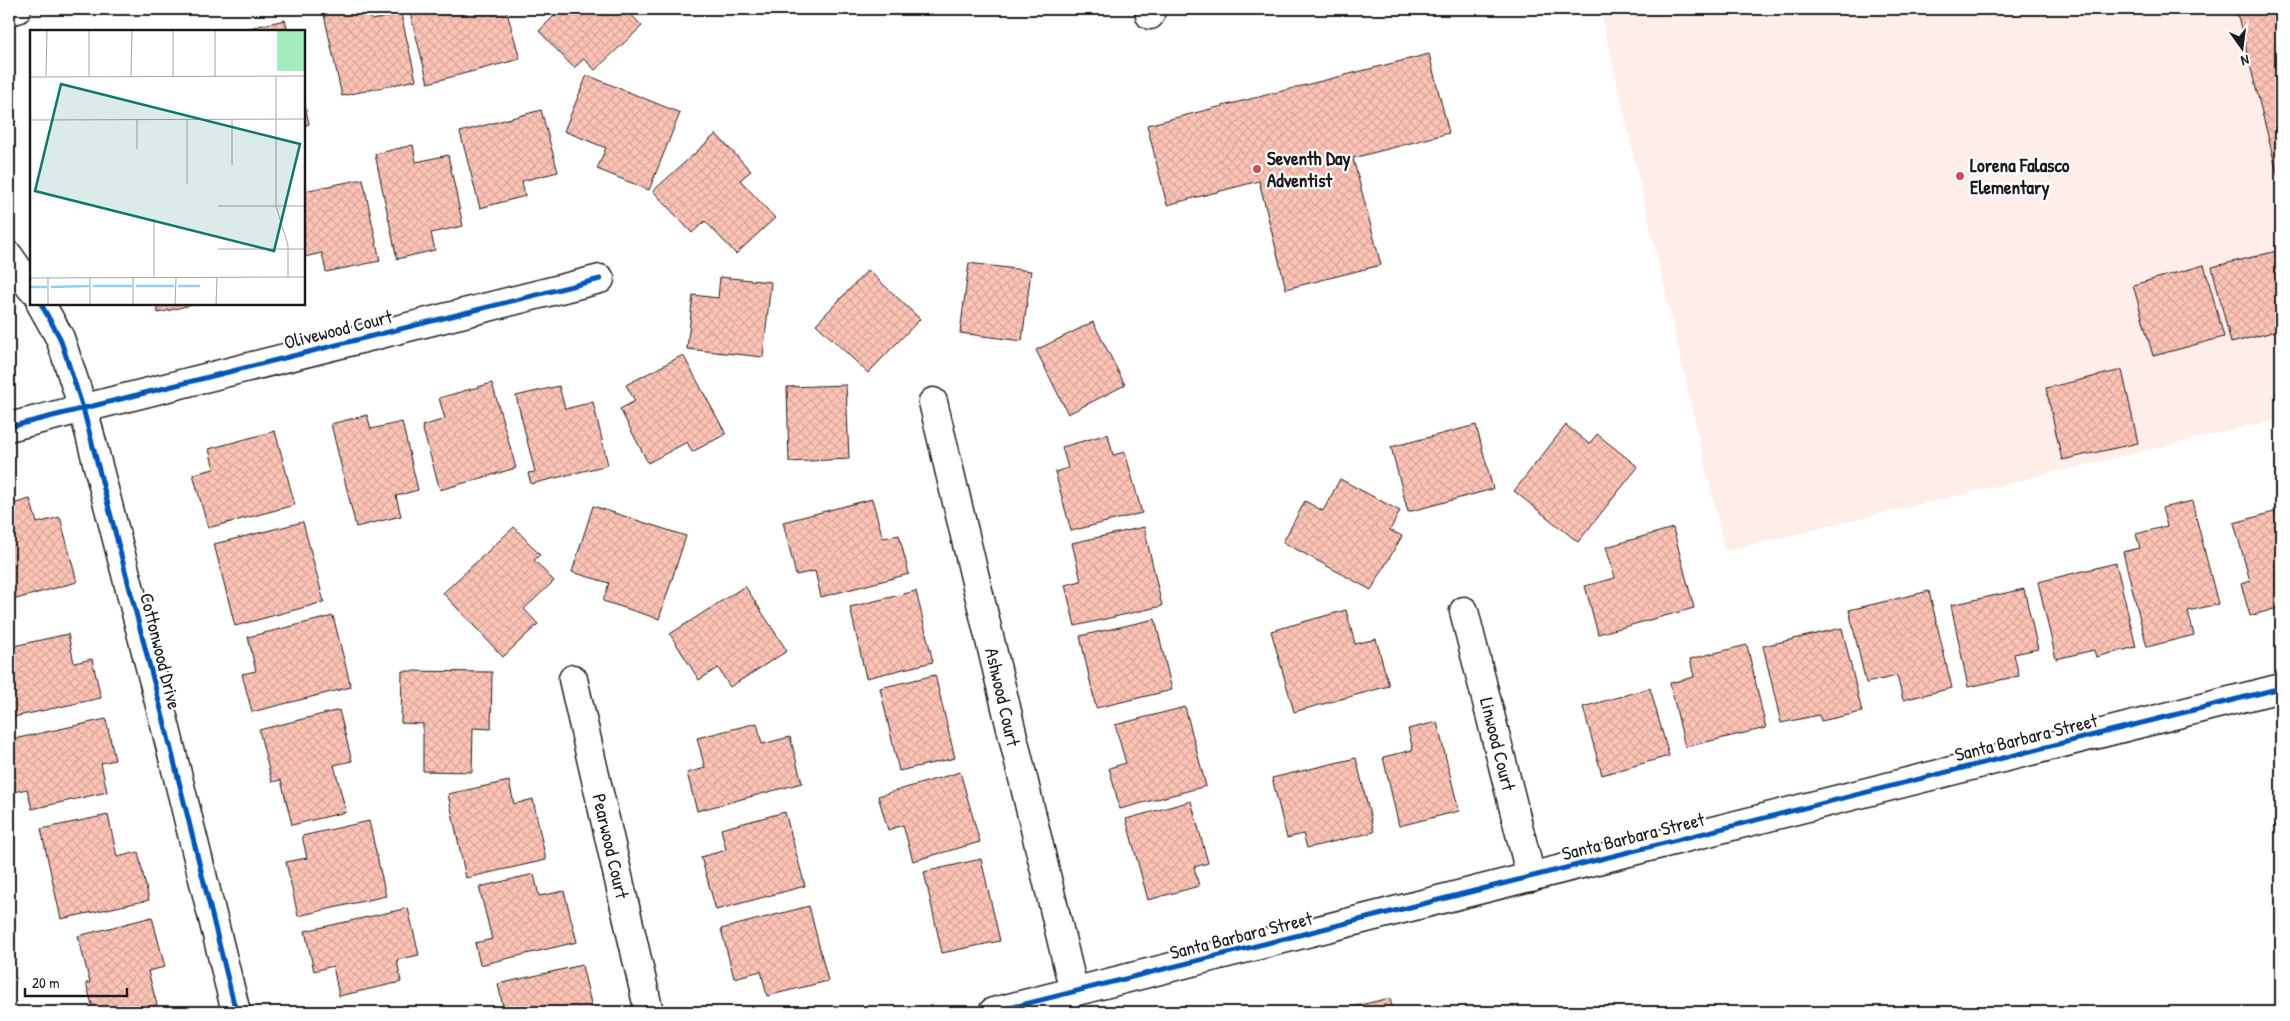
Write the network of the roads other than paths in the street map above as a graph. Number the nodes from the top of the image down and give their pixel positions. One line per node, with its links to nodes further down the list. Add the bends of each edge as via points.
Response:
1 (17, 9): 2 (street)
2 (9, 11)
3 (9, 256): 5 (street)
4 (600, 279): 8 (street, Olivewood Court)
5 (30, 287)
6 (42, 305): 8 (street, Cottonwood Drive, via 60,338)
7 (933, 402): 14 (street, Ashwood Court)
8 (83, 408): 9 (street, Olivewood Court); 15 (street, Cottonwood Drive)
9 (9, 427)
10 (1464, 611): 13 (street, Linwood Court)
11 (573, 679): 16 (street, Pearwood Court)
12 (2281, 688): 13 (street, Santa Barbara Street)
13 (1531, 877): 14 (street, Santa Barbara Street)
14 (1074, 992): 17 (street, Santa Barbara Street)
15 (236, 1012)
16 (649, 1012)
17 (993, 1012)

